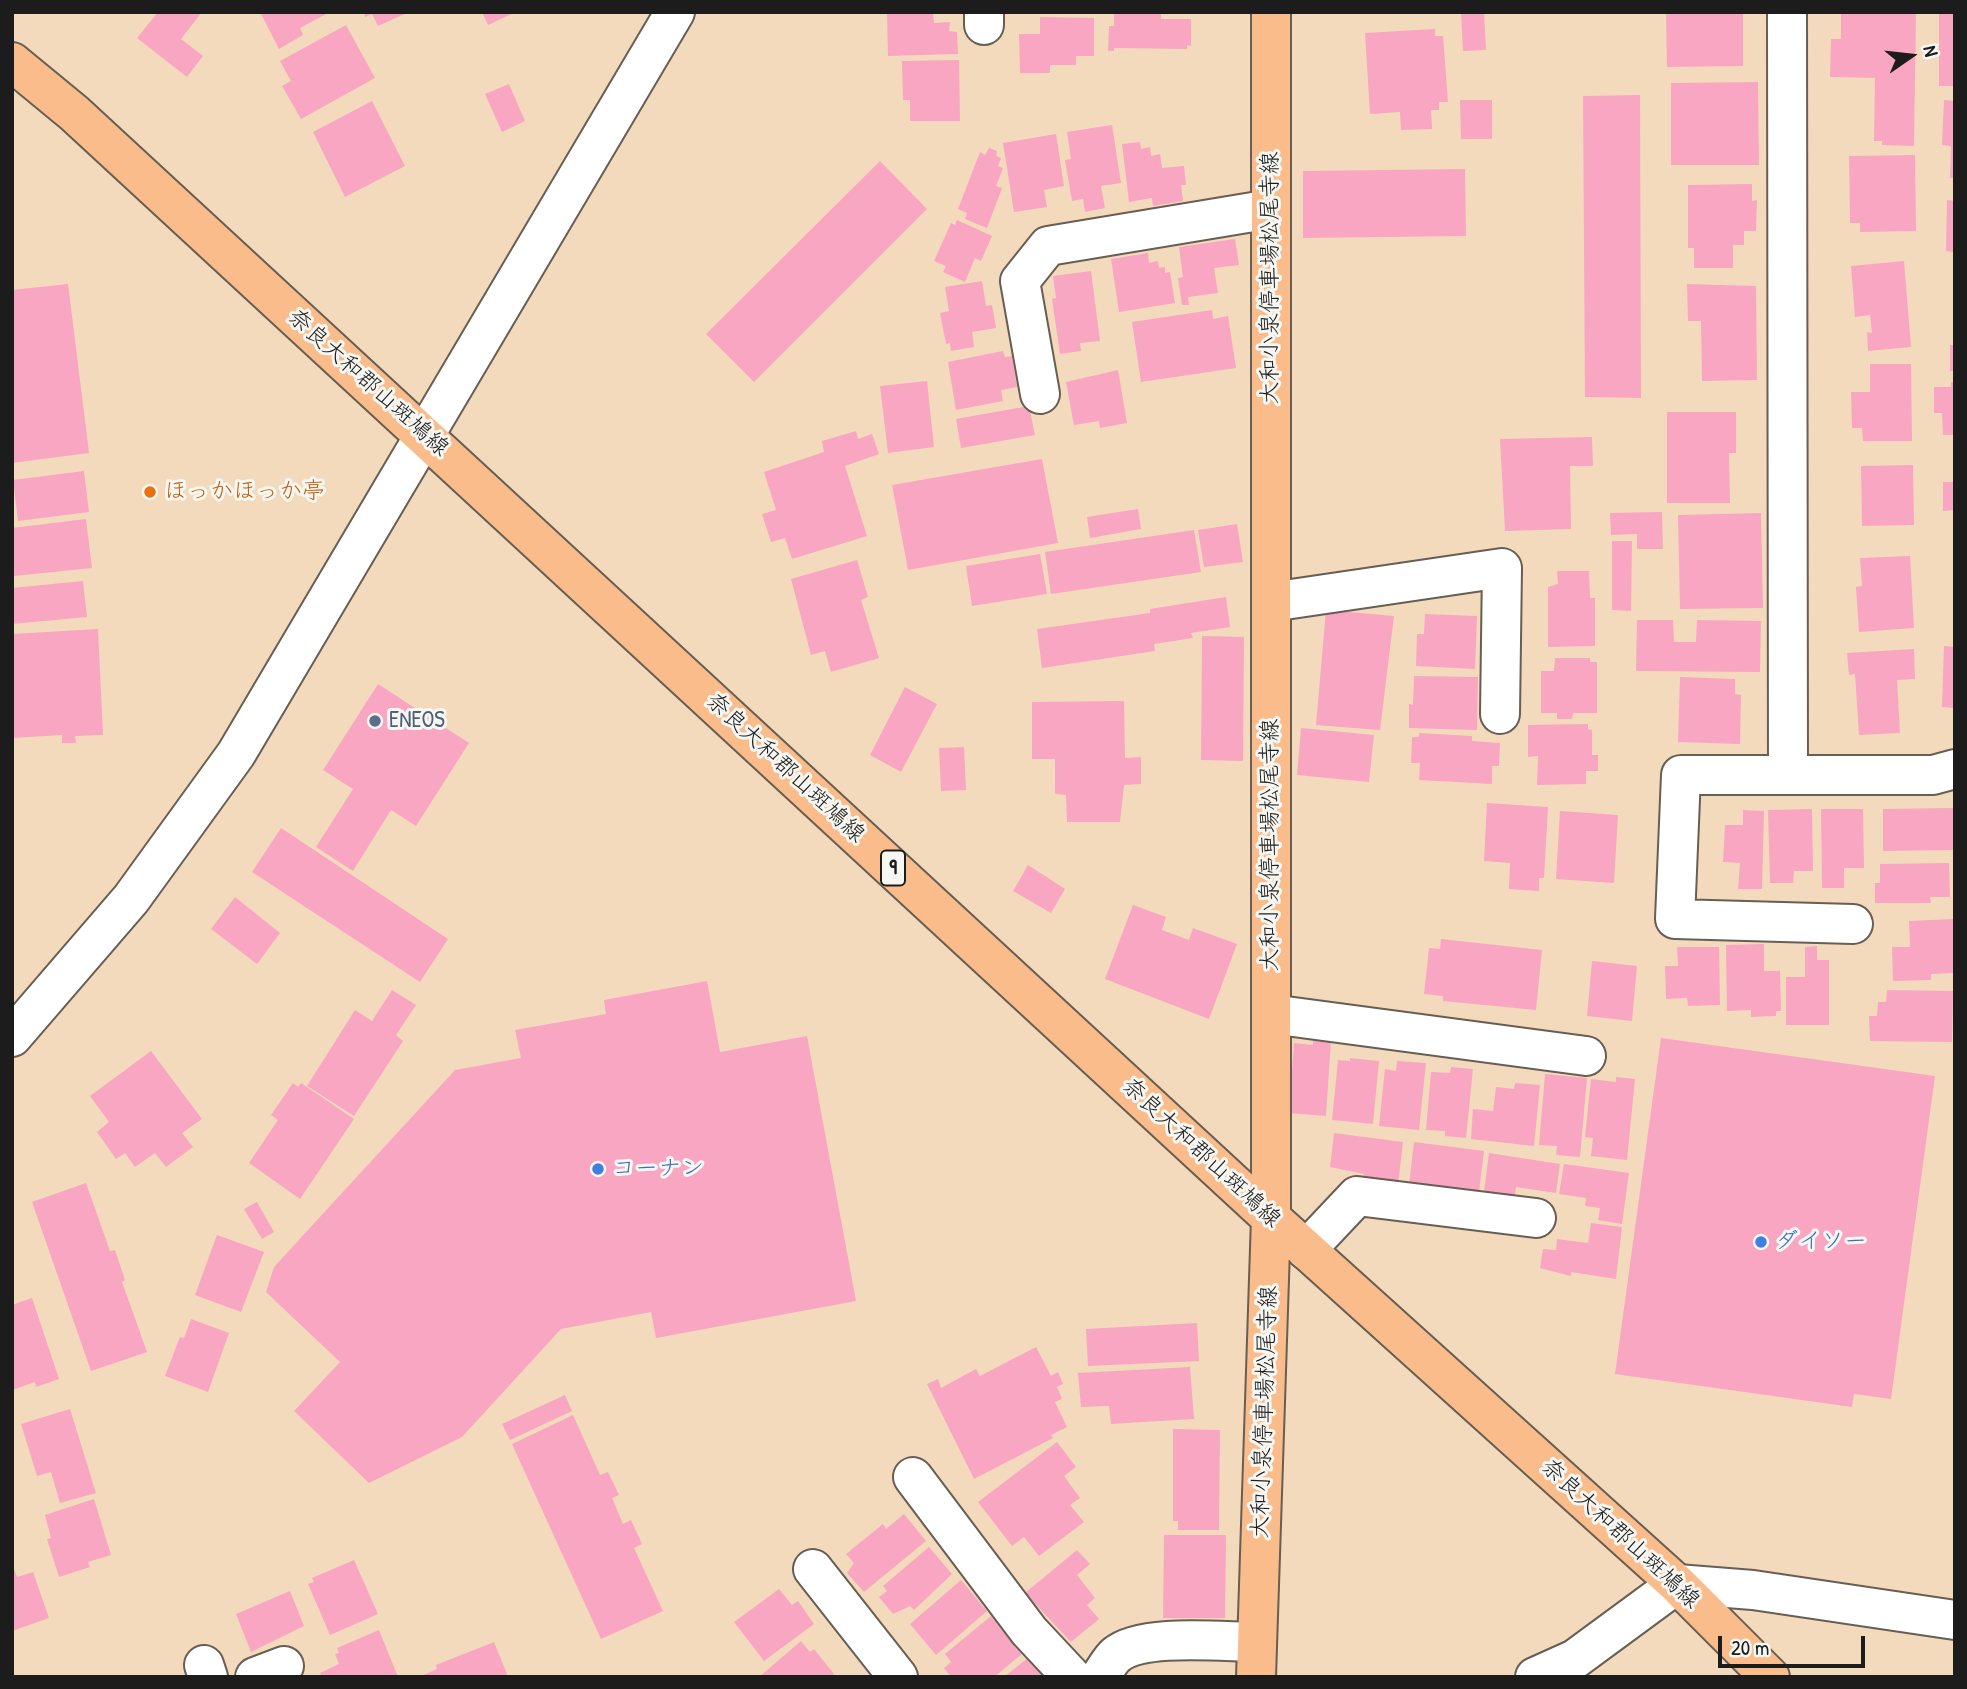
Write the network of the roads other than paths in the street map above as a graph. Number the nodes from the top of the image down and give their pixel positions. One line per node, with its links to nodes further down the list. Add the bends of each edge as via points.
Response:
1 (675, 12): 7 (street)
2 (1271, 12): 5 (main road, 大和小泉停車場松尾寺線)
3 (1787, 12): 11 (street)
4 (12, 62): 7 (main road, 奈良大和郡山斑鳩線 / 9, via 74,113)
5 (1271, 209): 6 (street, via 1048,246 1020,281); 8 (main road, 大和小泉停車場松尾寺線)
6 (1040, 394)
7 (424, 434): 14 (street, via 236,754 131,899); 16 (main road, 奈良大和郡山斑鳩線 / 9)
8 (1271, 602): 9 (street, via 1502,568); 13 (main road, 大和小泉停車場松尾寺線)
9 (1500, 714)
10 (1955, 769): 11 (street, via 1933,775)
11 (1788, 775): 12 (street, via 1681,775 1675,919)
12 (1853, 924)
13 (1271, 1014): 15 (street); 16 (main road, 大和小泉停車場松尾寺線)
14 (12, 1037)
15 (1587, 1056)
16 (1271, 1218): 18 (main road, 奈良大和郡山斑鳩線 / 9); 23 (main road, 大和小泉停車場松尾寺線)
17 (1536, 1218): 18 (street, via 1357,1196)
18 (1306, 1250): 21 (main road, 奈良大和郡山斑鳩線 / 9)
19 (913, 1477): 25 (street, via 1029,1631)
20 (813, 1569): 24 (street)
21 (1677, 1584): 22 (street, via 1753,1590); 27 (street, via 1575,1659); 28 (main road, 奈良大和郡山斑鳩線 / 9)
22 (1955, 1619)
23 (1257, 1659): 26 (street, via 1158,1642 1116,1654)
24 (898, 1677)
25 (1072, 1677)
26 (1100, 1677)
27 (1535, 1677)
28 (1770, 1677)

